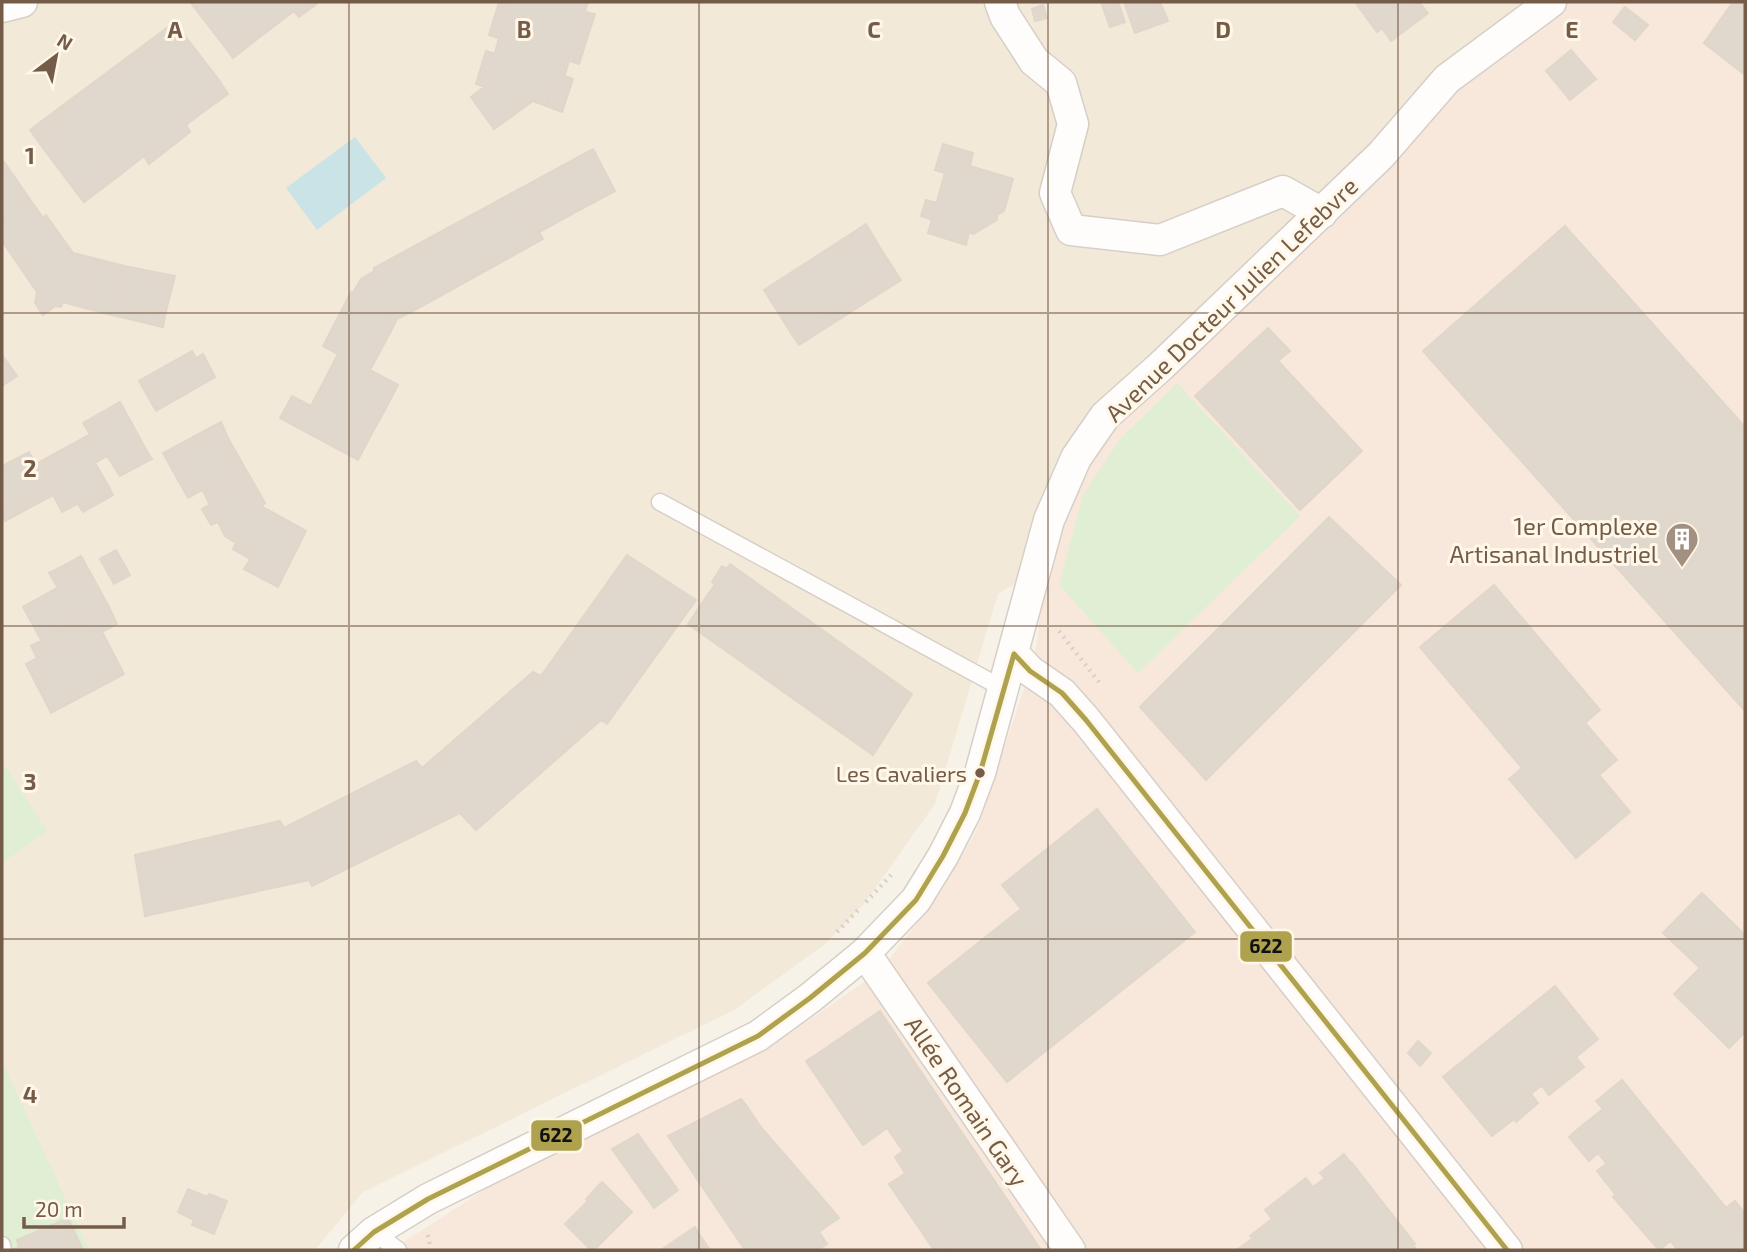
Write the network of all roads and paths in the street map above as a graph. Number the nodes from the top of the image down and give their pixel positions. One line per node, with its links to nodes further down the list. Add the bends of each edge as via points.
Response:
1 (22, 2): 4 (street)
2 (1000, 2): 5 (street, via 1034,61 1061,83 1073,124 1055,193 1071,230 1160,240 1283,191)
3 (1551, 2): 5 (street, Avenue Docteur Julien Lefebvre, via 1447,79 1381,155)
4 (2, 7)
5 (1322, 213): 7 (street, Avenue Docteur Julien Lefebvre, via 1105,416 1076,458 1049,520)
6 (660, 502): 8 (lane)
7 (1014, 654): 8 (street, Avenue Docteur Julien Lefebvre); 15 (street, via 1087,720)
8 (1004, 689): 11 (street, Avenue Docteur Julien Lefebvre, via 980,773 943,856 916,900)
9 (895, 871): 10 (path)
10 (834, 934)
11 (865, 953): 12 (street, Avenue Docteur Julien Lefebvre, via 758,1036 428,1199); 14 (street, Allée Romain Gary)
12 (364, 1241): 13 (lane)
13 (398, 1250)
14 (1070, 1250)
15 (1507, 1250)

